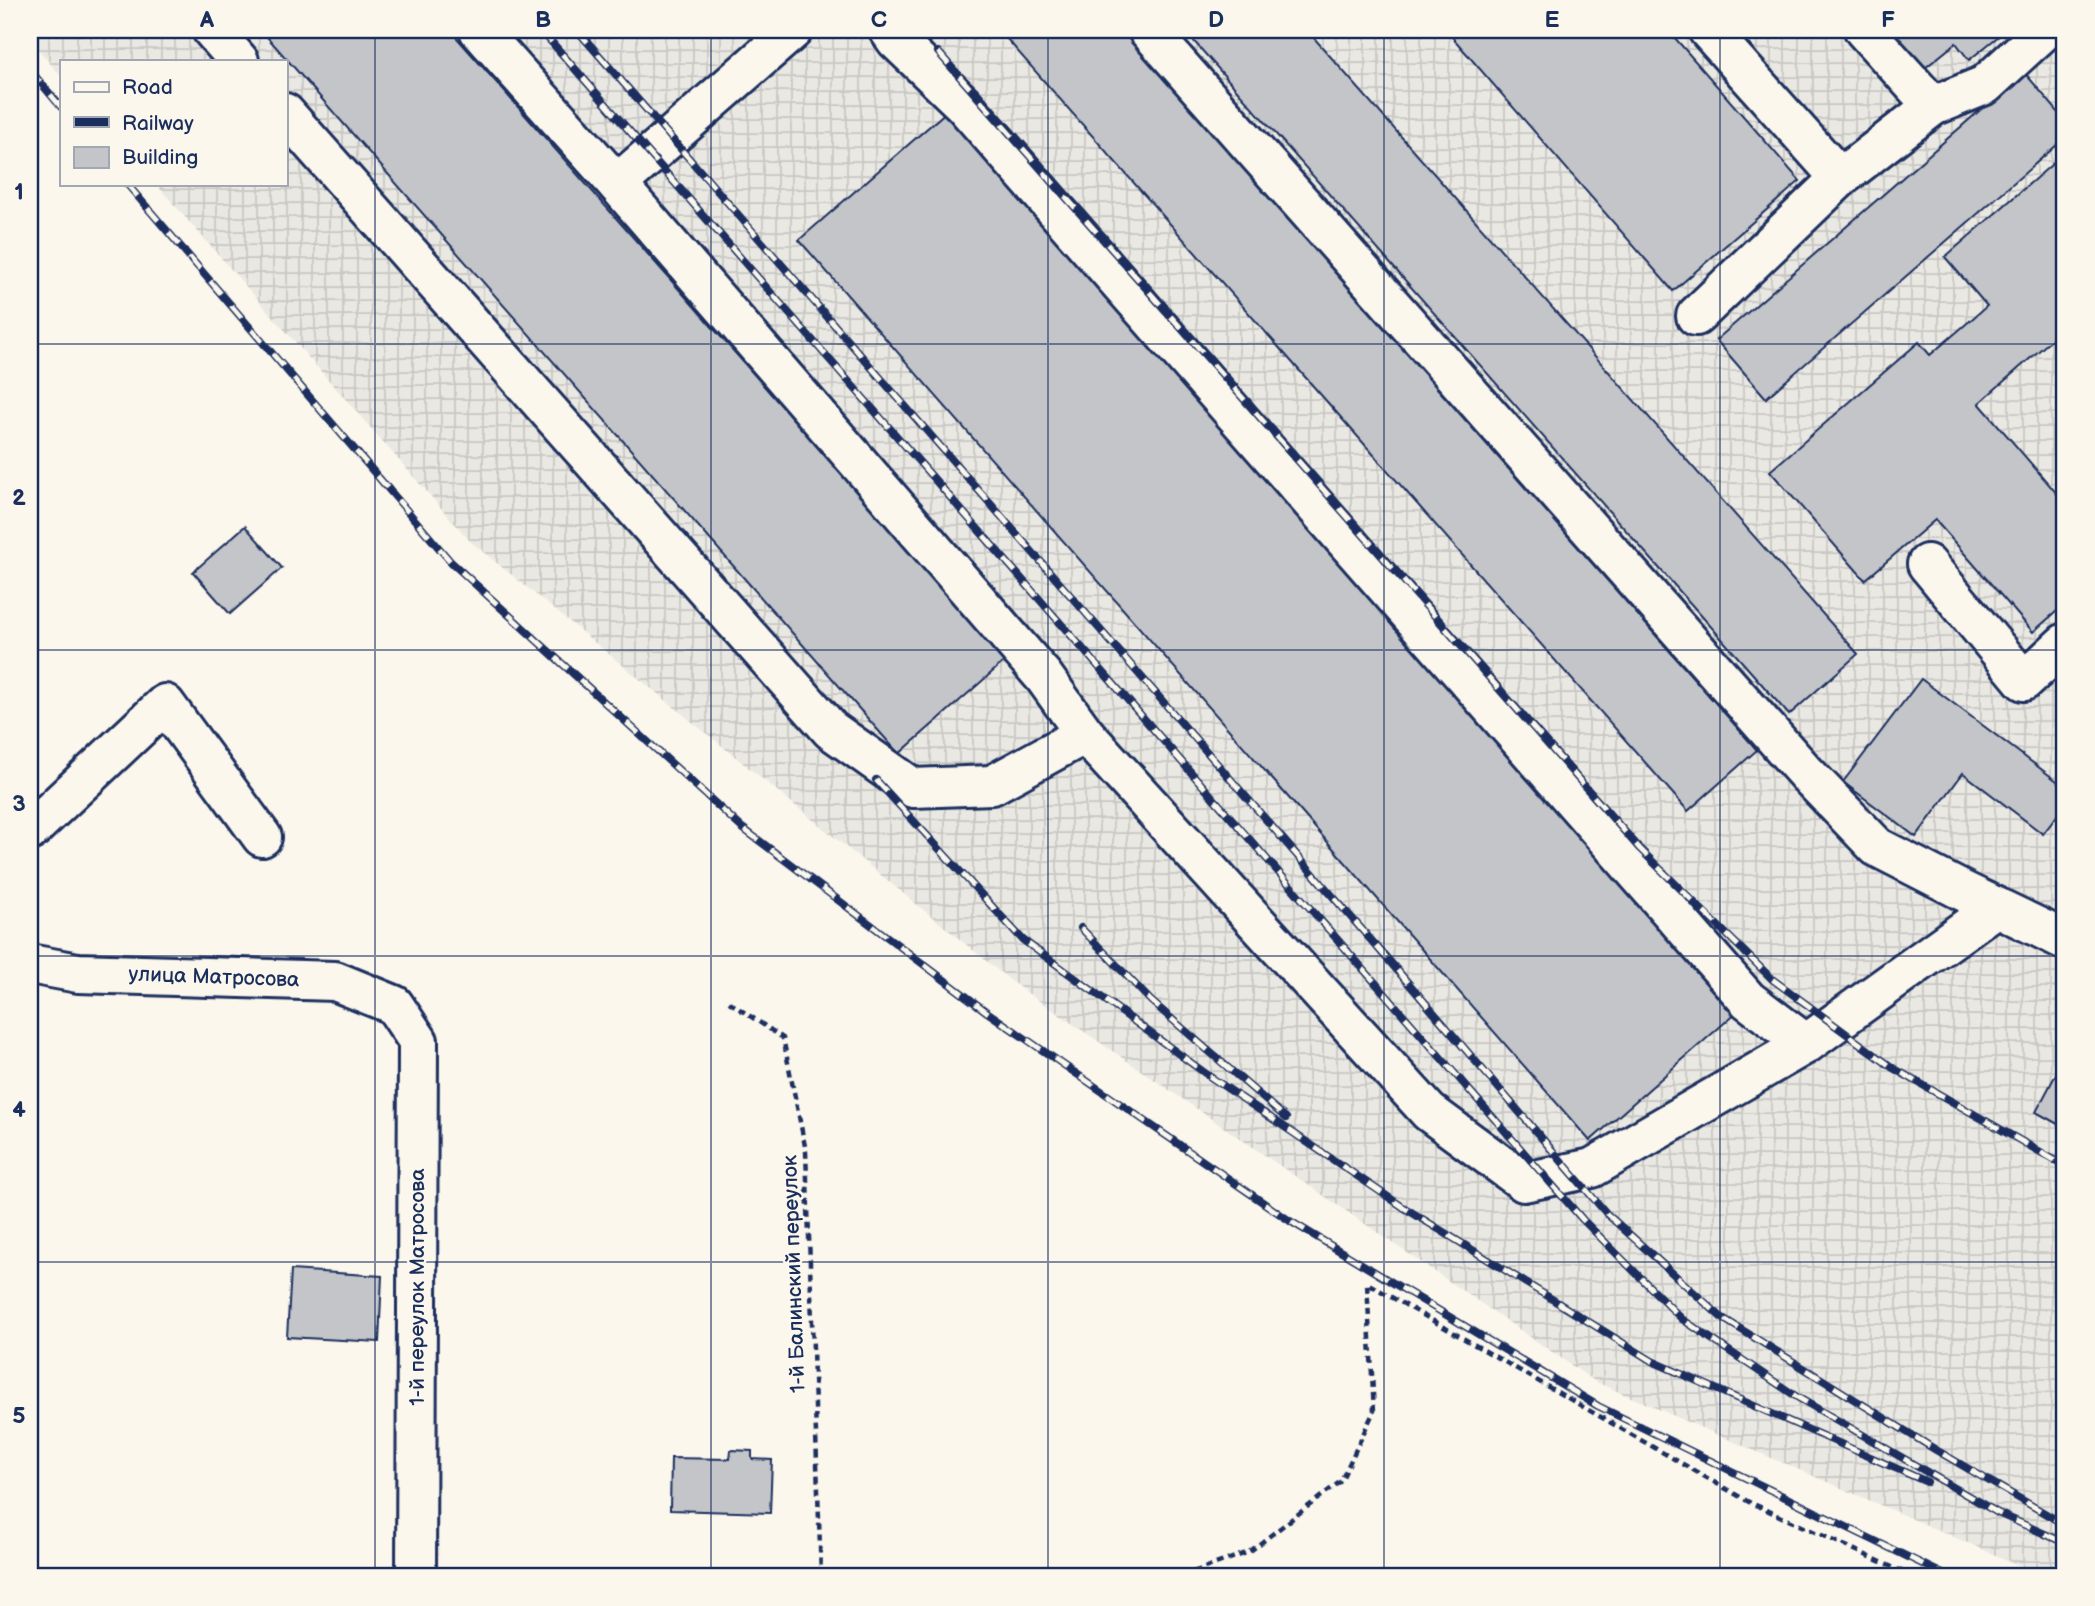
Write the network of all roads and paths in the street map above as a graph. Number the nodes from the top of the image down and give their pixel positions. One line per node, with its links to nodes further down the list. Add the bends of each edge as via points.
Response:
1 (212, 30): 9 (street)
2 (479, 30): 13 (street)
3 (793, 30): 13 (street)
4 (889, 30): 25 (street, via 963,104 1748,1000)
5 (1148, 30): 20 (street, via 1877,847)
6 (1708, 30): 12 (street)
7 (1864, 30): 10 (street)
8 (2045, 30): 10 (street, via 1985,85)
9 (238, 60)
10 (1933, 106): 12 (street)
11 (287, 115): 17 (street, via 831,730 913,788 992,785)
12 (1840, 178): 14 (street)
13 (617, 184): 17 (street, via 1044,677)
14 (1696, 316)
15 (1927, 564): 16 (street, via 2024,681)
16 (2065, 643)
17 (1085, 734): 25 (street, via 1429,1112 1524,1182 1592,1168)
18 (30, 831): 19 (street, via 165,704)
19 (262, 837)
20 (1996, 907): 21 (street); 25 (street)
21 (2065, 940)
22 (30, 964): 24 (street, улица Матросова, via 78,973 335,981)
23 (729, 1002): 27 (path, 1-й Балинский переулок, via 783,1038 806,1151)
24 (394, 1005): 26 (street, 1-й переулок Матросова, via 418,1041)
25 (1806, 1044)
26 (416, 1576)
27 (821, 1576)
28 (1182, 1576): 29 (path, via 1250,1552 1341,1482 1374,1410 1367,1283 1749,1502)
29 (1913, 1576)

